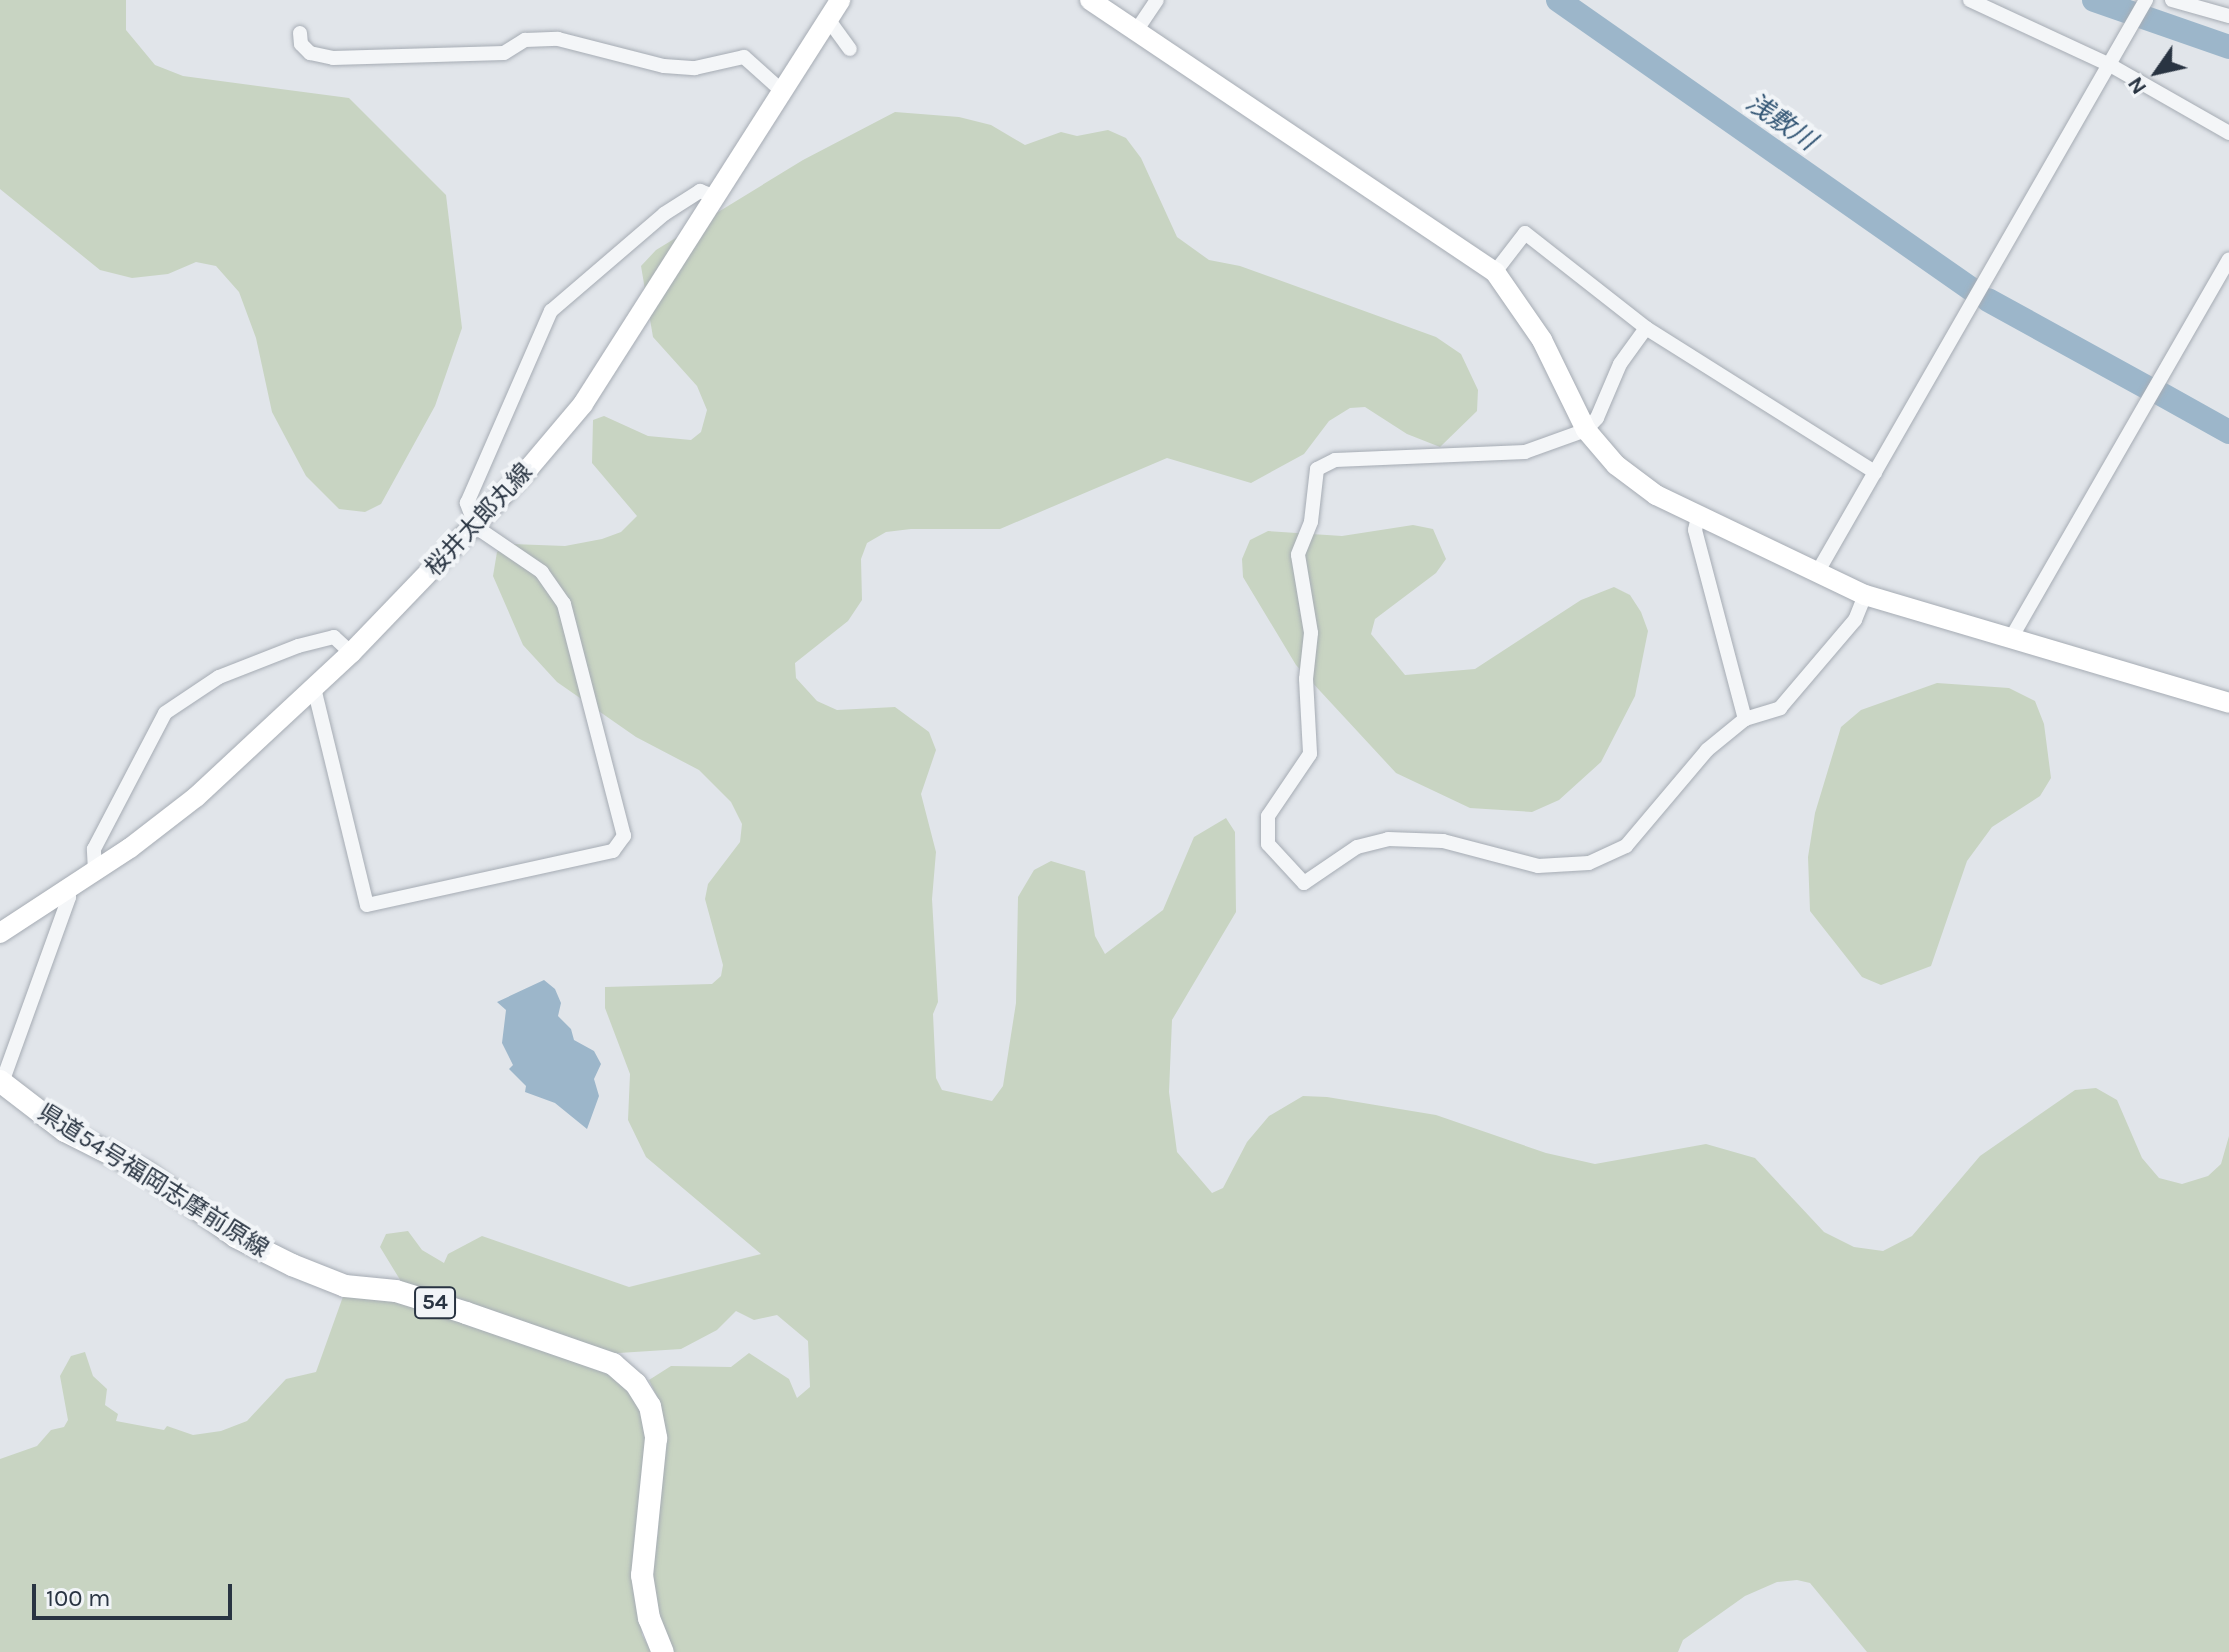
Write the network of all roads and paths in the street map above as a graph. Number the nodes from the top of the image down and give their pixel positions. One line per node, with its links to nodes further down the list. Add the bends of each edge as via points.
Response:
1 (1090, 0): 8 (street)
2 (1157, 0): 8 (street)
3 (1970, 0): 11 (street)
4 (2146, 0): 11 (street)
5 (2172, 0): 7 (street)
6 (840, 6): 10 (street); 12 (street, 桜井太郎丸線)
7 (2229, 16)
8 (1136, 31): 16 (street)
9 (300, 33): 12 (street, via 301,44 310,53 333,58 504,53 525,40 558,39 664,66 695,68 744,57)
10 (850, 49)
11 (2110, 65): 13 (street); 19 (street)
12 (782, 91): 14 (street, 桜井太郎丸線)
13 (2229, 133)
14 (713, 196): 21 (street, 桜井太郎丸線, via 583,404); 21 (street, via 700,191 664,214 551,311 467,503)
15 (2229, 259): 24 (street)
16 (1495, 272): 17 (street, via 1525,233); 18 (street, via 1542,340)
17 (1646, 328): 18 (street, via 1620,364 1597,418); 19 (street)
18 (1586, 430): 20 (street, via 1616,465); 28 (street, via 1525,452 1335,460 1317,469 1311,522 1298,555 1312,645 1306,679 1310,754 1268,816 1268,844 1304,883 1357,847 1388,839 1443,841 1538,866 1589,863 1626,846 1707,750)
19 (1875, 472): 22 (street)
20 (1698, 517): 22 (street); 28 (street, via 1695,530)
21 (476, 527): 25 (street, 桜井太郎丸線); 26 (street, via 542,572 564,604 624,836 613,851 367,905)
22 (1817, 573): 23 (street)
23 (1865, 595): 24 (street); 28 (street, via 1855,620 1787,702)
24 (2010, 640): 27 (street)
25 (351, 653): 26 (street, 桜井太郎丸線); 29 (street, via 334,637 298,646 219,677 165,713 94,849)
26 (314, 688): 29 (street, 桜井太郎丸線, via 196,797)
27 (2229, 703)
28 (1745, 719)
29 (95, 871): 30 (street, 桜井太郎丸線)
30 (66, 891): 31 (street, 桜井太郎丸線); 32 (street, via 69,897)
31 (0, 933)
32 (1, 1084): 33 (main road, 県道54号福岡志摩前原線 / 54, via 65,1131 146,1172 236,1237 292,1265 345,1286 396,1291 613,1364 636,1384 650,1406 656,1438 642,1575 649,1618)
33 (663, 1652)

